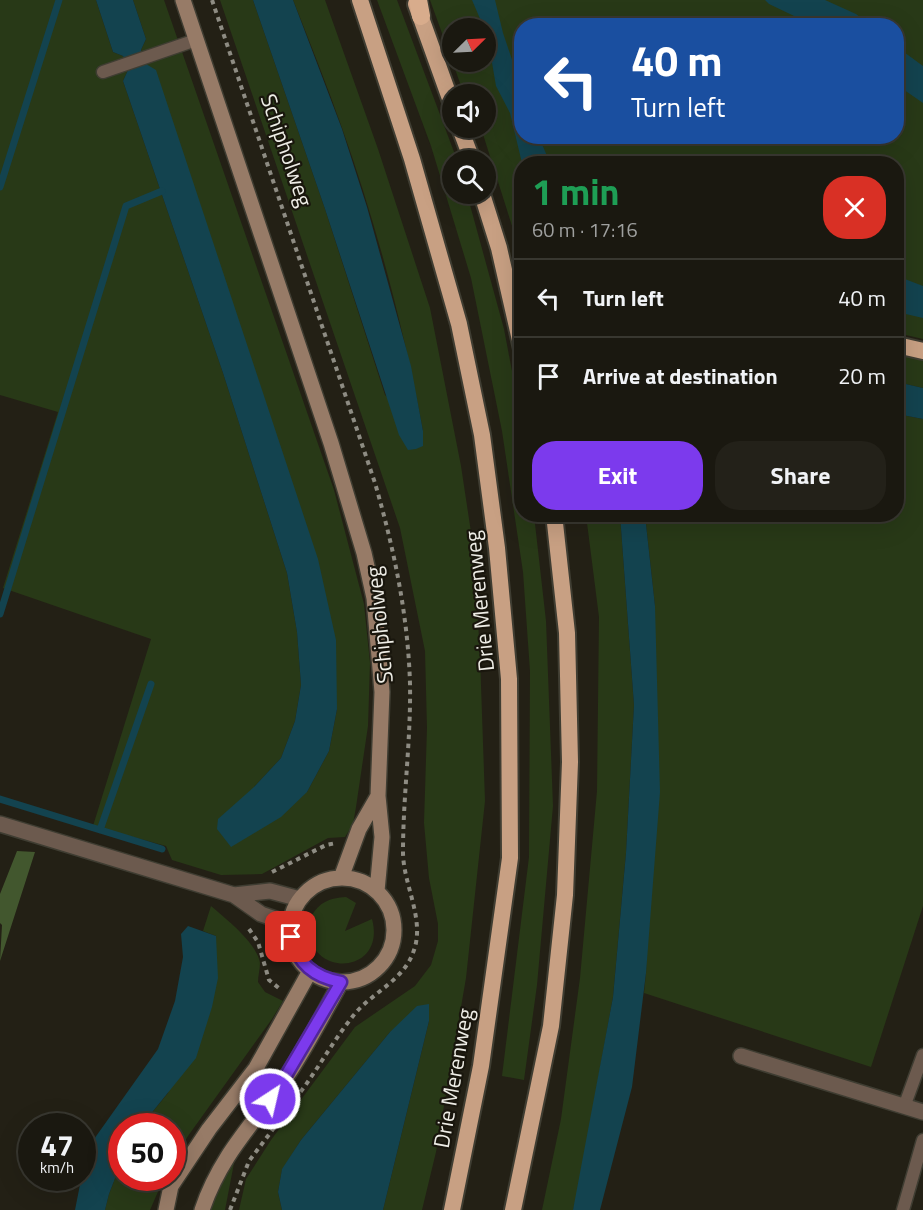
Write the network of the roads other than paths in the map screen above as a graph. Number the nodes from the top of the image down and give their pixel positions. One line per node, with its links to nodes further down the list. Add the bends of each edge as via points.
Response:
1 (183, 0): 5 (main road, Schipholweg)
2 (353, 0): 6 (highway)
3 (360, 0): 6 (highway, Drie Merenweg)
4 (418, 5): 8 (highway)
5 (196, 40): 7 (lane); 14 (main road, Schipholweg, via 364,553 374,598 382,692)
6 (380, 64): 30 (highway, Drie Merenweg, via 423,193 462,335 482,435 509,679 510,858 481,1066)
7 (103, 72)
8 (445, 84)
9 (485, 204): 10 (highway)
10 (514, 315)
11 (904, 347): 12 (highway)
12 (923, 351)
13 (555, 522): 31 (highway, via 567,656 570,762 565,896 551,1026)
14 (378, 796): 16 (main road, Schipholweg, via 359,829); 17 (main road, Schipholweg, via 382,849)
15 (0, 824): 18 (street)
16 (341, 878): 17 (main road, via 360,881); 19 (main road, via 318,884)
17 (377, 891): 22 (main road, via 394,922 387,957 375,971 358,980)
18 (234, 895): 19 (street, via 270,891); 20 (street, via 261,914)
19 (300, 899): 20 (main road)
20 (290, 924): 21 (main road, via 294,950)
21 (310, 971): 22 (main road); 28 (main road, via 256,1068 171,1186)
22 (341, 982): 29 (main road, via 281,1084 235,1144 210,1187)
23 (923, 1055): 25 (lane)
24 (741, 1056): 25 (street)
25 (904, 1107): 26 (street)
26 (923, 1112)
27 (923, 1140): 32 (lane)
28 (166, 1210)
29 (202, 1210)
30 (452, 1210)
31 (513, 1210)
32 (903, 1210)

